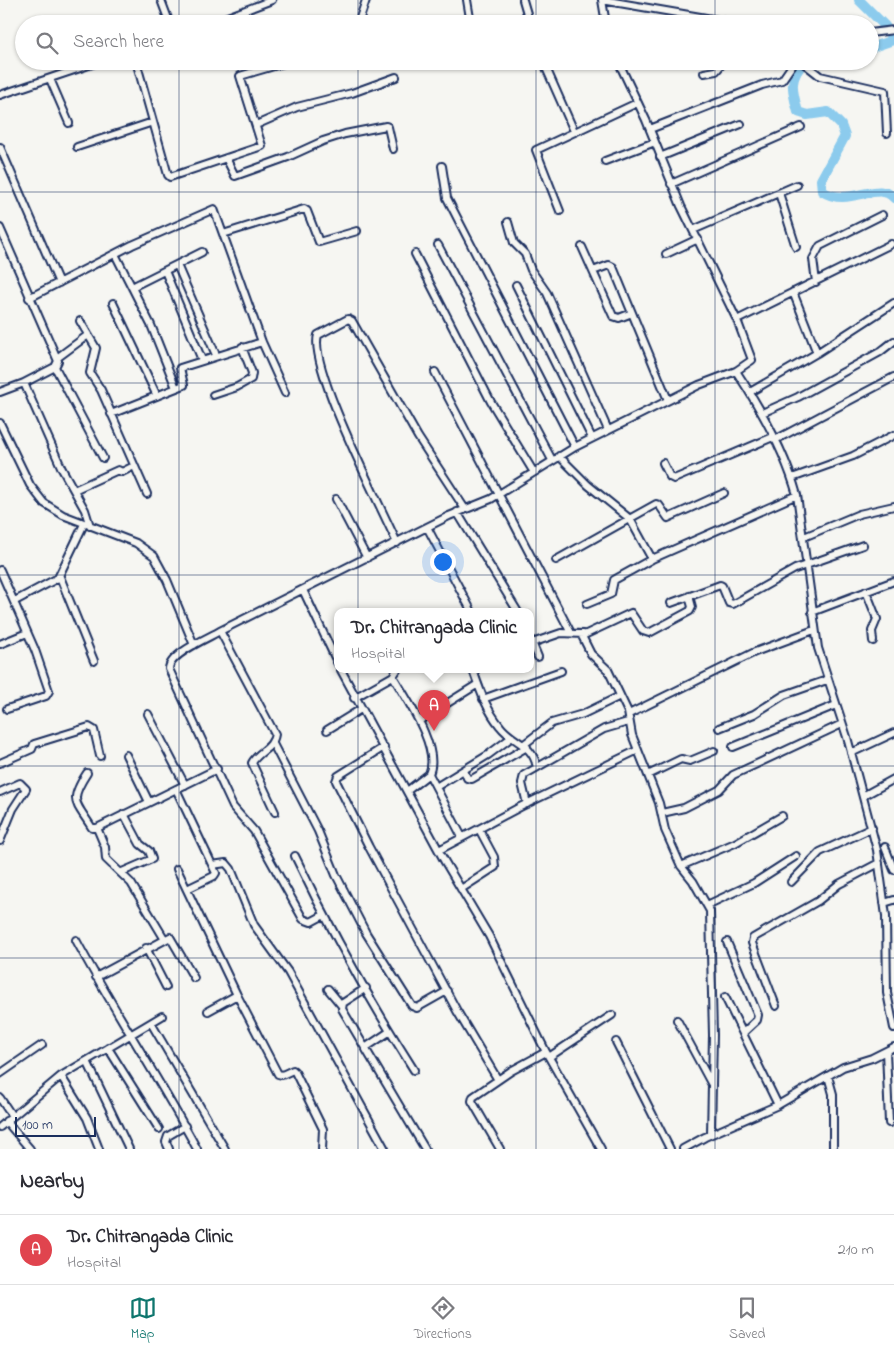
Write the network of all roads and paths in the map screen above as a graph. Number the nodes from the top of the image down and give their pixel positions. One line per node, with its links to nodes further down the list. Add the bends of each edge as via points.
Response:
1 (161, 0): 7 (street)
2 (272, 0): 8 (street)
3 (366, 0): 9 (street)
4 (467, 0): 10 (street)
5 (523, 0): 11 (street)
6 (602, 0): 12 (street); 13 (street)
7 (167, 15)
8 (233, 15)
9 (361, 15)
10 (470, 15)
11 (527, 15)
12 (604, 15)
13 (689, 15)
14 (894, 30): 15 (street)
15 (879, 32)
16 (76, 70): 26 (street)
17 (139, 70): 29 (street)
18 (260, 70): 32 (street, via 240,76)
19 (547, 70): 35 (street)
20 (622, 70): 28 (street)
21 (716, 70): 24 (street)
22 (789, 70): 34 (street, via 782,80)
23 (812, 70): 36 (street, via 820,76 885,92)
24 (704, 73)
25 (396, 77): 32 (street, via 346,95 297,107)
26 (50, 79): 27 (street); 30 (street)
27 (0, 95)
28 (637, 103): 34 (street); 35 (street)
29 (153, 122): 38 (street); 42 (street, via 169,176)
30 (68, 123)
31 (741, 124): 41 (street)
32 (256, 125): 42 (street, via 262,146)
33 (801, 127): 45 (street)
34 (650, 129): 37 (street)
35 (574, 131): 48 (street, via 535,152)
36 (888, 133)
37 (655, 142): 41 (street); 43 (street)
38 (77, 147)
39 (0, 148): 68 (street)
40 (393, 149): 42 (street, via 386,126 338,136 235,176)
41 (660, 156): 45 (street)
42 (226, 158)
43 (605, 161)
44 (442, 166): 106 (street, via 447,198)
45 (671, 184): 52 (street)
46 (797, 185): 47 (street)
47 (779, 193): 52 (street); 59 (street)
48 (560, 211)
49 (882, 215): 67 (street, via 820,246 813,260)
50 (508, 222): 101 (street, via 514,243 525,254 546,293)
51 (0, 228): 72 (street)
52 (693, 230): 55 (street)
53 (357, 231): 54 (street, via 319,242 304,210)
54 (223, 234): 61 (street, via 211,209); 80 (street)
55 (698, 240): 63 (street); 76 (street)
56 (891, 244): 67 (street)
57 (438, 245): 108 (street)
58 (582, 246): 66 (street)
59 (796, 247)
60 (202, 252): 64 (street)
61 (115, 254): 68 (street); 70 (street)
62 (415, 254): 111 (street, via 491,402)
63 (666, 254)
64 (177, 265): 65 (street); 83 (street)
65 (165, 271): 70 (street); 85 (street)
66 (593, 271): 75 (street, via 614,316 619,318); 75 (street, via 609,265 613,267)
67 (816, 282): 71 (street)
68 (59, 283): 72 (street)
69 (516, 285): 104 (street)
70 (132, 287): 91 (street)
71 (793, 292): 76 (street); 82 (street)
72 (29, 298): 84 (street)
73 (113, 303): 96 (street)
74 (894, 303): 82 (street)
75 (632, 312): 97 (street)
76 (738, 320): 87 (street, via 752,360)
77 (80, 321): 78 (street)
78 (88, 335): 84 (street); 99 (street, via 96,348 90,373)
79 (894, 341): 98 (street, via 798,397)
80 (262, 342): 81 (street); 94 (street)
81 (242, 347): 83 (street); 95 (street, via 252,373 251,379)
82 (817, 353): 93 (street)
83 (216, 355): 85 (street)
84 (57, 358): 86 (street)
85 (202, 360): 91 (street, via 179,369 185,384)
86 (55, 367): 90 (street); 107 (street)
87 (736, 371): 93 (street); 97 (street)
88 (435, 372): 114 (street, via 481,464)
89 (894, 377): 105 (street)
90 (24, 383): 92 (street); 113 (street)
91 (176, 388): 96 (street)
92 (0, 392)
93 (750, 392): 98 (street)
94 (285, 393)
95 (213, 395)
96 (157, 396): 99 (street)
97 (668, 400): 101 (street)
98 (762, 413): 105 (street)
99 (111, 414): 110 (street)
100 (0, 422): 102 (street)
101 (608, 430): 104 (street)
102 (2, 431): 123 (street, via 30,485 44,503)
103 (894, 435): 112 (street, via 853,456)
104 (592, 438): 106 (street)
105 (774, 438): 109 (street, via 674,479); 112 (street)
106 (575, 447): 108 (street)
107 (103, 458)
108 (555, 458): 111 (street); 122 (street)
109 (663, 463)
110 (134, 466): 113 (street); 116 (street)
111 (533, 471): 114 (street)
112 (792, 478): 117 (street)
113 (74, 490): 123 (street)
114 (500, 493): 120 (street); 147 (street)
115 (724, 493): 122 (street, via 668,518 658,504)
116 (147, 494)
117 (797, 495): 125 (street); 129 (street)
118 (336, 499): 128 (street)
119 (894, 506): 125 (street, via 859,514)
120 (465, 509): 121 (street); 126 (street, via 348,319 318,335 316,340 334,407)
121 (457, 512): 124 (street); 142 (street)
122 (630, 519): 129 (street); 130 (street)
123 (87, 525): 133 (street); 152 (street, via 136,543 154,556)
124 (427, 527): 126 (street); 141 (street)
125 (804, 537): 131 (street)
126 (397, 542): 128 (street)
127 (863, 545): 131 (street)
128 (367, 558): 135 (street)
129 (652, 559): 140 (street, via 614,580 611,594)
130 (556, 560)
131 (807, 564): 137 (street, via 732,604 721,586); 143 (street)
132 (0, 570): 138 (street)
133 (60, 576): 138 (street); 156 (street)
134 (894, 581): 136 (street)
135 (303, 590): 145 (street); 154 (street)
136 (866, 591): 143 (street); 150 (street, via 877,619 872,630)
137 (689, 596): 139 (street); 148 (street, via 690,611 648,633 630,613)
138 (15, 601): 146 (street)
139 (671, 603)
140 (587, 604)
141 (470, 608)
142 (516, 608)
143 (812, 612): 144 (street)
144 (814, 630): 162 (street); 171 (street, via 755,652)
145 (220, 631): 152 (street); 179 (street, via 274,730)
146 (28, 633): 151 (street); 169 (street, via 49,693)
147 (571, 633): 148 (street); 149 (street, via 562,632)
148 (583, 634): 164 (street, via 591,654 608,670)
149 (534, 640)
150 (873, 641)
151 (0, 644)
152 (194, 645): 190 (street, via 171,661 169,669)
153 (534, 648): 155 (street)
154 (334, 656)
155 (538, 657)
156 (94, 662)
157 (561, 671): 166 (street)
158 (342, 673): 165 (street)
159 (395, 673): 161 (street)
160 (474, 673): 163 (street)
161 (393, 676): 165 (street); 172 (street)
162 (827, 680): 167 (street); 175 (street, via 784,696 754,714)
163 (478, 684): 166 (street); 172 (street)
164 (620, 696): 171 (street); 181 (street, via 583,714 552,723)
165 (354, 698): 168 (street)
166 (484, 699): 178 (street, via 494,718)
167 (836, 705): 174 (street); 182 (street)
168 (361, 708): 176 (street); 180 (street)
169 (7, 709)
170 (148, 714): 196 (street)
171 (628, 714): 173 (street)
172 (419, 720): 193 (street, via 432,757)
173 (628, 722): 183 (street); 189 (street, via 604,729)
174 (842, 724): 185 (street); 205 (street, via 733,775 719,790 684,808)
175 (719, 728)
176 (327, 730)
177 (894, 733): 185 (street)
178 (512, 737): 181 (street); 191 (street)
179 (272, 744): 204 (street, via 252,763); 241 (street, via 366,933 412,1006 417,1008)
180 (384, 746): 199 (street); 241 (street, via 338,776 336,782)
181 (525, 746): 189 (street, via 534,754); 191 (street, via 472,780 467,778)
182 (733, 746)
183 (638, 750): 194 (street); 203 (street)
184 (714, 751): 194 (street, via 690,761 681,759)
185 (851, 752): 201 (street)
186 (126, 755): 202 (street)
187 (100, 756): 188 (street, via 94,730 89,727 34,744 32,749)
188 (0, 762)
189 (537, 767): 203 (street, via 522,779)
190 (217, 769): 196 (street); 231 (street, via 233,806 254,831 303,919 311,922)
191 (464, 770): 197 (street)
192 (87, 773): 208 (street, via 75,800 92,828)
193 (429, 774): 197 (street); 199 (street)
194 (648, 775): 205 (street)
195 (894, 779): 201 (street)
196 (185, 785): 198 (street)
197 (436, 787): 211 (street)
198 (176, 789): 202 (street); 220 (street)
199 (407, 791): 215 (street)
200 (0, 792): 212 (street, via 20,783 26,789 13,809)
201 (863, 796): 210 (street)
202 (149, 802): 206 (street)
203 (527, 804): 209 (street)
204 (275, 812)
205 (662, 813): 221 (street, via 665,830)
206 (124, 814): 208 (street); 224 (street, via 152,859)
207 (782, 816): 221 (street, via 735,843)
208 (97, 828): 224 (street, via 105,846 105,858)
209 (479, 828): 211 (street); 227 (street, via 496,863 493,869)
210 (872, 828): 216 (street); 225 (street, via 820,852)
211 (462, 837): 215 (street)
212 (0, 841)
213 (894, 844): 214 (street)
214 (885, 847): 216 (street); 223 (street)
215 (439, 850): 227 (street)
216 (877, 850): 219 (street)
217 (296, 856): 231 (street)
218 (796, 856): 230 (street, via 754,883)
219 (879, 863): 229 (street); 245 (street, via 753,938 752,943)
220 (212, 864): 226 (street, via 216,875); 285 (street, via 226,864 231,869 254,925 288,972)
221 (681, 866): 230 (street)
222 (177, 869): 226 (street)
223 (894, 870)
224 (122, 872): 232 (street)
225 (791, 882)
226 (187, 889): 242 (street)
227 (461, 889): 261 (street, via 489,936)
228 (894, 900): 229 (street)
229 (884, 903): 251 (street, via 887,993)
230 (707, 905): 268 (street, via 711,916)
231 (324, 915): 239 (street)
232 (164, 938): 235 (street); 237 (street, via 173,940)
233 (76, 940): 236 (street)
234 (727, 942): 253 (street, via 758,1015)
235 (146, 948): 236 (street); 238 (street)
236 (96, 977): 254 (street)
237 (194, 978)
238 (166, 987)
239 (366, 988): 244 (street); 252 (street)
240 (328, 989): 244 (street)
241 (447, 991): 267 (street)
242 (236, 995): 246 (street); 284 (street, via 278,1074 295,1072 323,1130)
243 (725, 997): 253 (street)
244 (342, 1006): 259 (street)
245 (776, 1006)
246 (208, 1011)
247 (612, 1014): 261 (street)
248 (162, 1016): 250 (street)
249 (677, 1020): 268 (street)
250 (151, 1023): 254 (street); 283 (street)
251 (894, 1028)
252 (389, 1032): 259 (street); 263 (street)
253 (744, 1033): 270 (street)
254 (132, 1034): 258 (street); 274 (street)
255 (616, 1042): 289 (street)
256 (42, 1045): 264 (street)
257 (894, 1047): 260 (street)
258 (108, 1048): 262 (street); 276 (street)
259 (364, 1048): 286 (street)
260 (886, 1051): 266 (street); 273 (street)
261 (547, 1054): 267 (street); 288 (street)
262 (87, 1060): 265 (street); 280 (street)
263 (414, 1070)
264 (0, 1074)
265 (61, 1076): 271 (street); 279 (street, via 87,1118)
266 (828, 1076): 270 (street); 291 (street, via 832,1094)
267 (498, 1080): 287 (street, via 472,1098)
268 (712, 1084): 277 (street)
269 (0, 1098): 271 (street)
270 (778, 1104): 277 (street)
271 (12, 1116): 272 (street)
272 (6, 1121): 275 (street); 278 (street)
273 (889, 1123)
274 (184, 1126): 281 (street, via 168,1136); 282 (street)
275 (0, 1127)
276 (159, 1128)
277 (711, 1134): 290 (street)
278 (30, 1149)
279 (99, 1149)
280 (129, 1149)
281 (169, 1149)
282 (197, 1149)
283 (225, 1149)
284 (322, 1149)
285 (385, 1149)
286 (425, 1149)
287 (500, 1149)
288 (601, 1149)
289 (670, 1149)
290 (683, 1149)
291 (834, 1149)

